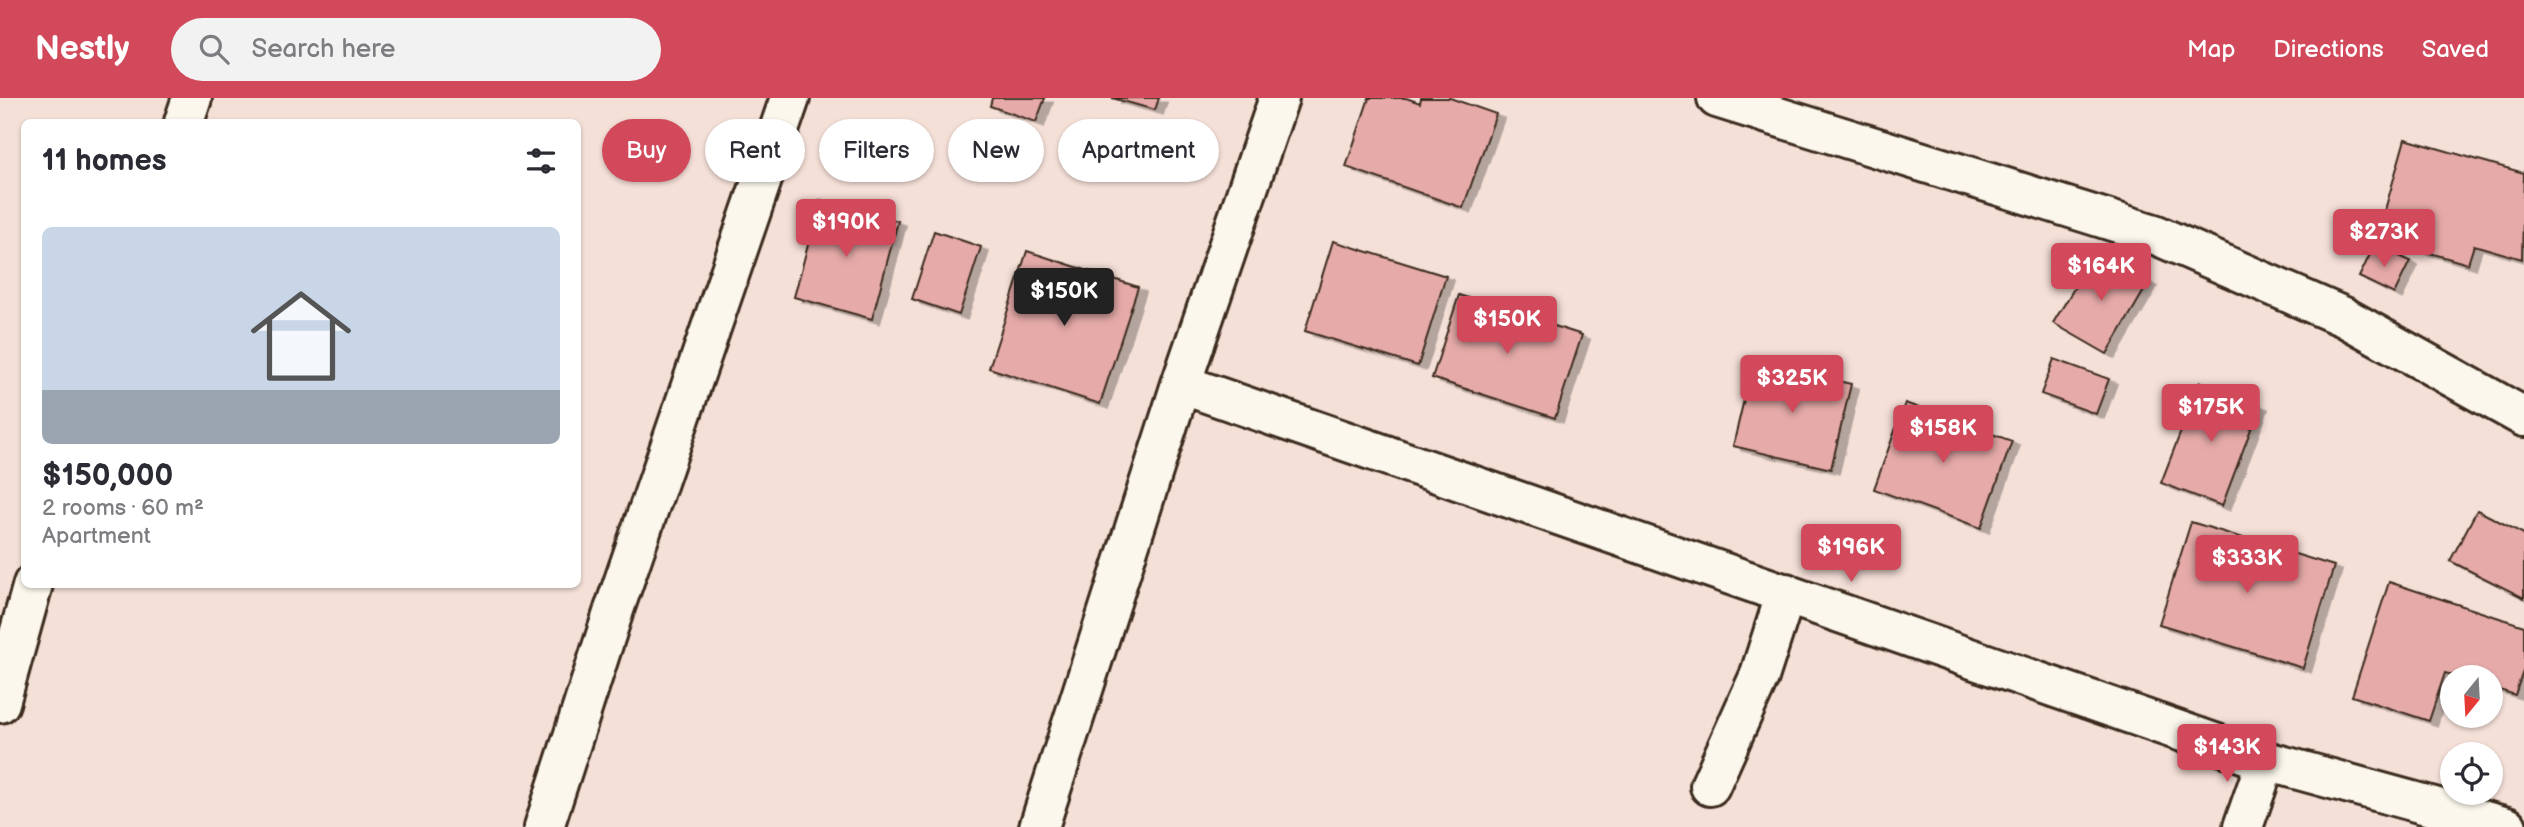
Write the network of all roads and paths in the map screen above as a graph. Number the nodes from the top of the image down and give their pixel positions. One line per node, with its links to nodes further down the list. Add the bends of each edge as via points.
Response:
1 (192, 98): 5 (street)
2 (790, 98): 14 (street)
3 (1279, 98): 6 (street)
4 (1717, 98): 7 (street, via 2154,234 2344,317)
5 (185, 119)
6 (1181, 384): 8 (street); 13 (street)
7 (2524, 417)
8 (1786, 593): 11 (street); 12 (street, via 1759,677)
9 (19, 599): 10 (street)
10 (0, 703)
11 (2266, 761): 15 (street); 16 (street)
12 (1710, 786)
13 (1048, 824)
14 (544, 827)
15 (2243, 827)
16 (2507, 827)

